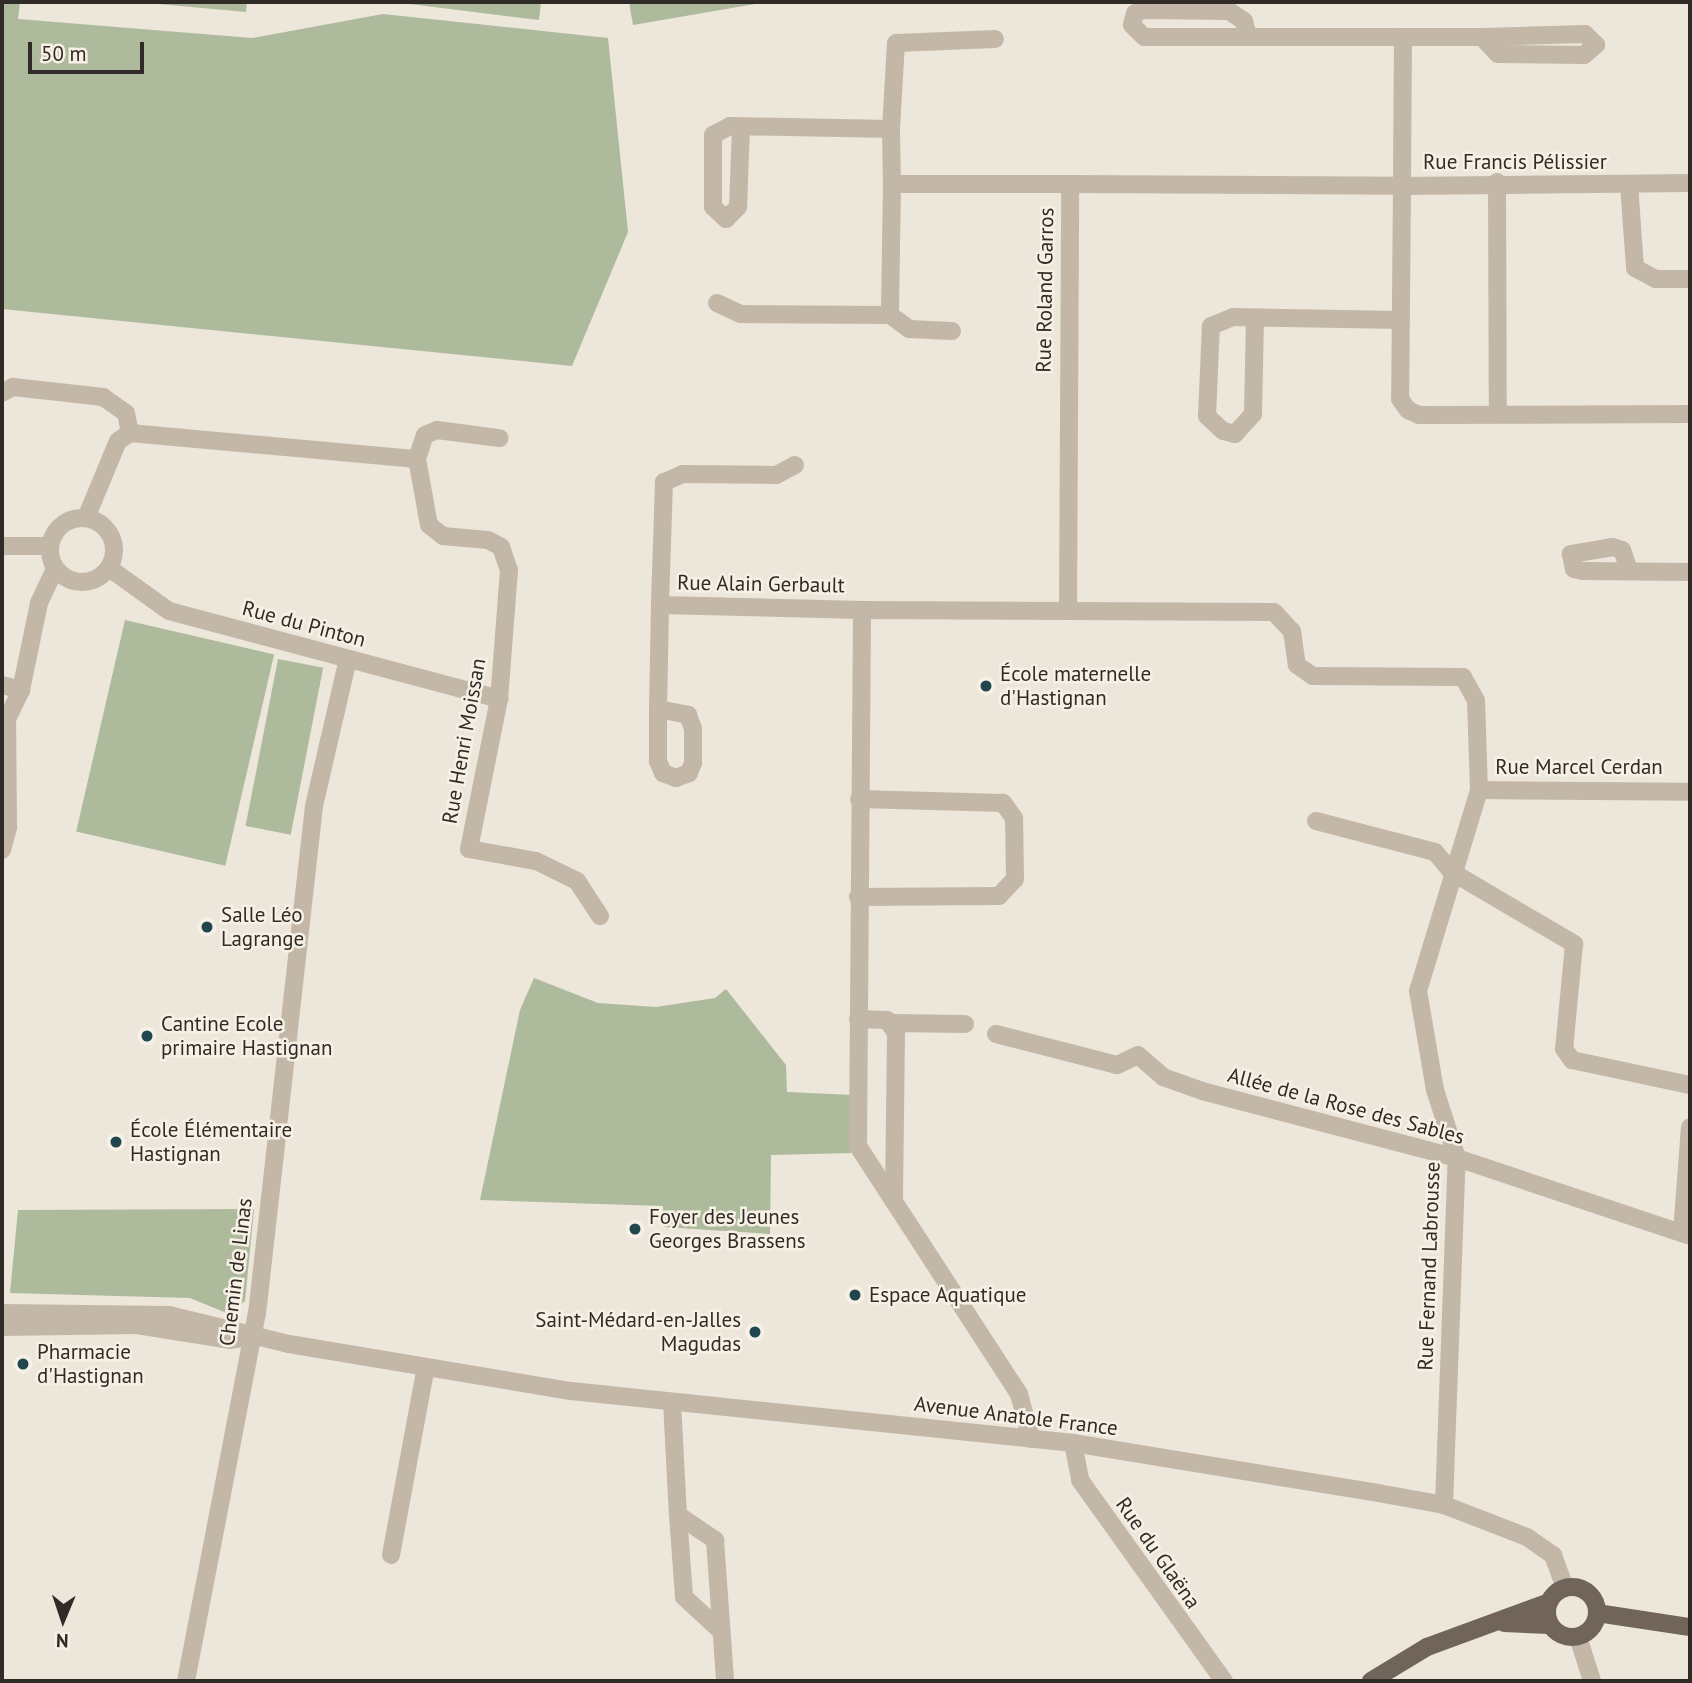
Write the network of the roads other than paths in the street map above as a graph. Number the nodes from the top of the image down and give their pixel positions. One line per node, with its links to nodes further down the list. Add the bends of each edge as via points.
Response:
1 (1248, 37): 1 (street, via 1144,37 1132,25 1135,13 1145,10 1229,10 1239,14); 2 (street)
2 (1404, 37): 3 (street); 12 (street)
3 (1482, 37): 3 (street, via 1585,34 1596,46 1584,55 1498,54)
4 (996, 39): 6 (street, via 896,43)
5 (741, 127): 5 (street, via 720,127 713,135 713,207 726,219 738,206); 6 (street)
6 (891, 129): 9 (street)
7 (1497, 183): 11 (street, Rue Francis Pélissier); 12 (street, Rue Francis Pélissier); 20 (street)
8 (1690, 183): 11 (street, Rue Francis Pélissier)
9 (892, 184): 10 (street); 15 (street)
10 (1070, 184): 12 (street, Rue Roland Garros); 35 (street, Rue Roland Garros)
11 (1629, 184): 13 (street, Rue Francis Pélissier, via 1635,268 1656,279)
12 (1402, 186): 17 (street)
13 (1690, 279)
14 (717, 303): 15 (street, via 741,314)
15 (890, 315): 18 (street, via 909,329)
16 (1255, 318): 16 (street, via 1233,317 1208,331 1207,416 1223,431 1235,434 1252,414); 17 (street)
17 (1400, 320): 20 (street, via 1400,399 1408,410 1419,415)
18 (952, 331)
19 (2, 393): 22 (street, via 13,387 103,397 126,413)
20 (1498, 414): 21 (street)
21 (1690, 414)
22 (130, 433): 24 (street); 26 (street, via 118,441)
23 (499, 438): 24 (street, via 437,430 425,435)
24 (417, 459): 39 (street, Rue Henri Moissan, via 429,525 443,536 488,540 501,547 509,570)
25 (795, 465): 33 (street, Rue Alain Gerbault, via 776,475 683,474 664,482)
26 (86, 518): 28 (street, via 59,527); 30 (street, via 112,538)
27 (2, 546): 28 (street)
28 (50, 546): 29 (street)
29 (55, 568): 30 (street, via 77,582 95,580); 38 (street, via 39,603)
30 (109, 568): 36 (street, Rue du Pinton, via 169,611)
31 (1629, 571): 32 (street)
32 (1690, 572)
33 (660, 605): 34 (street, Rue Alain Gerbault); 40 (street, Rue Alain Gerbault)
34 (862, 610): 35 (street); 43 (street)
35 (1068, 611): 41 (street, Rue Marcel Cerdan, via 1274,612 1292,631 1297,665 1313,676 1464,677 1476,700)
36 (348, 659): 39 (street, Rue du Pinton); 60 (street, Chemin de Linas, via 314,806)
37 (2, 685): 38 (street)
38 (21, 690): 45 (street, via 6,719 8,827)
39 (499, 699): 48 (street, Rue Henri Moissan, via 469,849 536,861 577,881)
40 (658, 709)
41 (1479, 790): 42 (street, Rue Marcel Cerdan); 46 (street, Rue Fernand Labrousse)
42 (1690, 792)
43 (859, 799): 47 (street); 47 (street, via 1003,803 1014,818 1015,879 999,896)
44 (1315, 821): 46 (street, via 1435,852)
45 (2, 850)
46 (1452, 872): 53 (street, via 1574,944 1564,1049 1572,1060); 55 (street, Rue Fernand Labrousse, via 1418,990 1435,1090)
47 (858, 897): 49 (street)
48 (600, 916)
49 (858, 1018): 50 (street); 56 (street, via 858,1146)
50 (892, 1023): 51 (street); 56 (street)
51 (965, 1024)
52 (996, 1034): 55 (street, Allée de la Rose des Sables, via 1117,1065 1138,1055 1163,1077 1202,1091)
53 (1690, 1085)
54 (1690, 1126): 57 (street)
55 (1457, 1158): 57 (street, Allée de la Rose des Sables); 65 (street, Rue Fernand Labrousse)
56 (894, 1201): 63 (street, via 1019,1394)
57 (1686, 1235)
58 (2, 1313): 60 (street, Avenue Anatole France, via 169,1315)
59 (2, 1326): 60 (street, Avenue Anatole France, via 136,1325 230,1340)
60 (254, 1336): 61 (street, Avenue Anatole France); 76 (street, Chemin de Linas)
61 (426, 1367): 62 (street, Avenue Anatole France); 67 (street)
62 (672, 1402): 63 (street, Avenue Anatole France); 66 (street)
63 (1031, 1438): 64 (street, Avenue Anatole France)
64 (1073, 1443): 65 (street, Avenue Anatole France); 78 (street, Rue du Glaëna, via 1080,1480)
65 (1444, 1505): 68 (street, Avenue Anatole France, via 1542,1545 1559,1565)
66 (678, 1515): 74 (street, via 684,1597); 74 (street, via 715,1541)
67 (391, 1555)
68 (1565, 1588): 69 (main road); 70 (main road, via 1587,1593)
69 (1549, 1602): 71 (main road); 72 (main road)
70 (1597, 1613): 73 (main road); 75 (main road, via 1591,1628)
71 (1550, 1625): 72 (main road); 75 (main road, via 1562,1636)
72 (1483, 1626): 79 (main road, via 1427,1647)
73 (1690, 1627)
74 (721, 1631): 77 (street)
75 (1578, 1637): 80 (street)
76 (186, 1681)
77 (725, 1681)
78 (1224, 1681)
79 (1371, 1681)
80 (1592, 1681)

